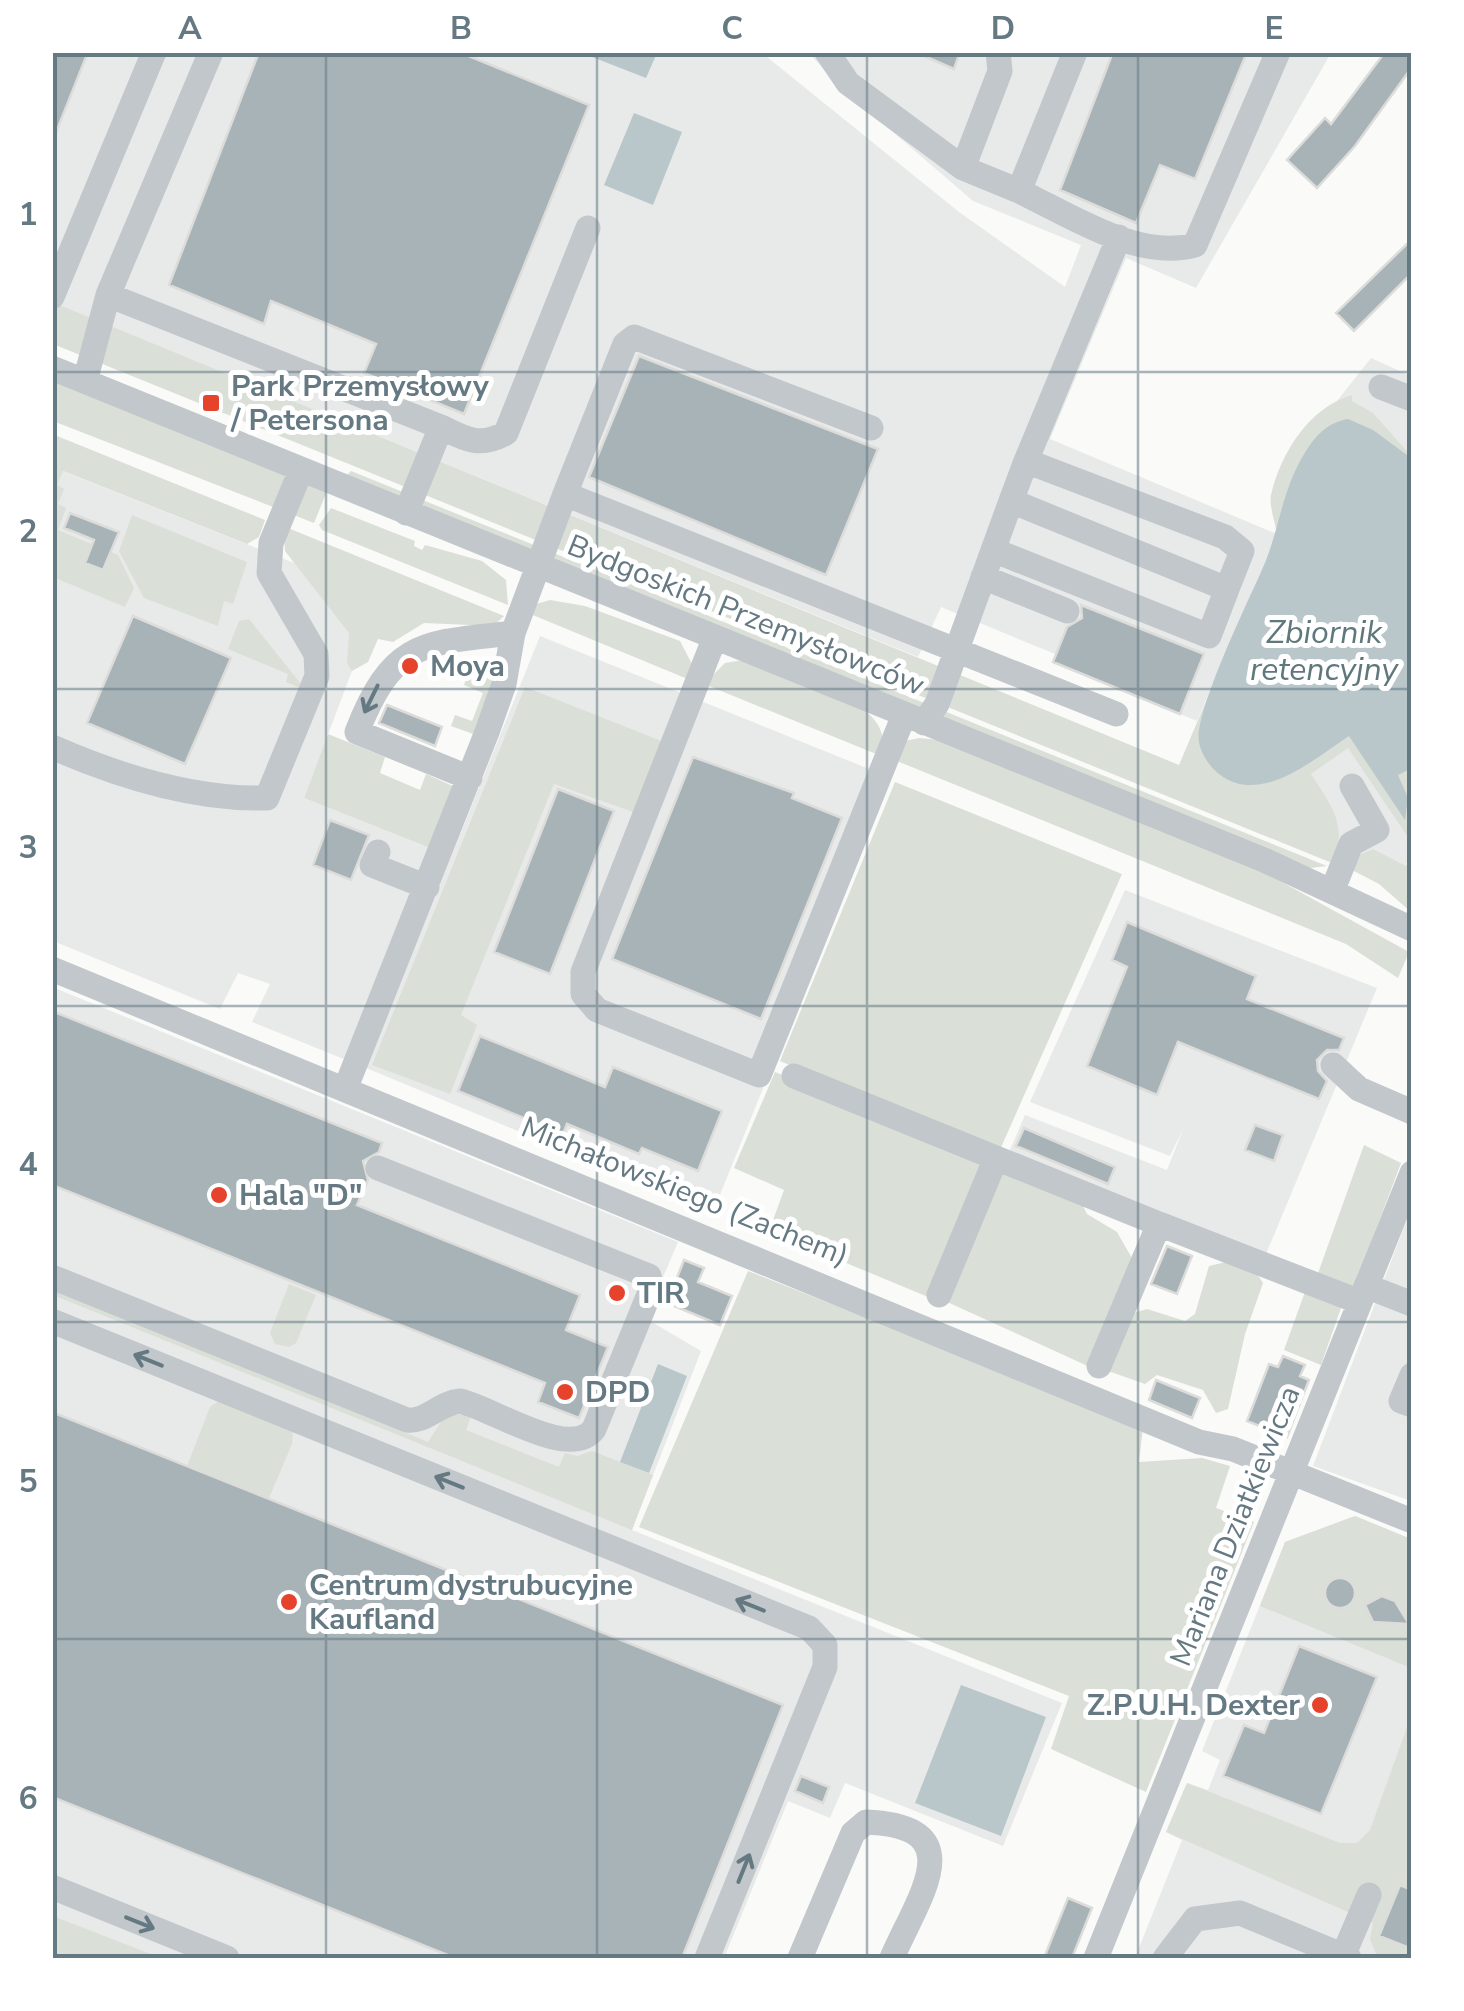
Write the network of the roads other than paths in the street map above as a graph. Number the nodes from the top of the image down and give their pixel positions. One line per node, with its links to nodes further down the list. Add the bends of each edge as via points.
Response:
1 (154, 52): 11 (street)
2 (211, 52): 12 (street)
3 (827, 52): 7 (street, via 848,84)
4 (998, 52): 7 (street, via 1000,71)
5 (1075, 52): 8 (street)
6 (1278, 52): 10 (street, via 1195,245 1170,252)
7 (963, 168): 8 (street)
8 (1019, 191): 10 (street)
9 (588, 228): 17 (street, via 506,433 472,442)
10 (1119, 237): 19 (street)
11 (54, 288)
12 (108, 295): 14 (street); 17 (street)
13 (52, 368): 14 (street, Bydgoskich Przemysłowców)
14 (86, 381): 20 (street, Bydgoskich Przemysłowców)
15 (1381, 387): 16 (street)
16 (1412, 400)
17 (440, 427): 23 (street)
18 (871, 428): 21 (street, via 634,338 625,344)
19 (1026, 461): 22 (street); 27 (street, via 1225,537 1242,550)
20 (301, 470): 23 (street, Bydgoskich Przemysłowców); 34 (street, via 271,543 269,573 316,654 317,676 267,798 110,773)
21 (565, 494): 25 (street); 31 (street)
22 (1011, 502): 24 (street); 27 (street)
23 (406, 512): 25 (street, Bydgoskich Przemysłowców)
24 (993, 550): 26 (street); 27 (street, via 1209,636)
25 (538, 566): 29 (street); 30 (street, Bydgoskich Przemysłowców)
26 (982, 576): 28 (street); 31 (street)
27 (1227, 589)
28 (1067, 611)
29 (513, 633): 35 (street, via 504,684); 35 (street, one-way to 35, via 410,652 379,683 357,732)
30 (715, 638): 33 (street, Bydgoskich Przemysłowców); 33 (street, via 583,972 585,1000 597,1010 759,1074)
31 (955, 652): 32 (street); 33 (street, via 937,704)
32 (1116, 714)
33 (914, 719): 39 (street, Bydgoskich Przemysłowców)
34 (52, 748)
35 (470, 778): 38 (street)
36 (1352, 786): 39 (street, via 1378,830 1351,844)
37 (378, 852): 38 (street, via 372,866)
38 (427, 887): 44 (street)
39 (1333, 889): 40 (street, Bydgoskich Przemysłowców)
40 (1412, 929)
41 (52, 969): 44 (street, Michałowskiego (Zachem))
42 (1333, 1065): 45 (street, via 1359,1089)
43 (794, 1076): 46 (street)
44 (346, 1087): 58 (street, Michałowskiego (Zachem), via 1200,1442)
45 (1412, 1112)
46 (996, 1158): 49 (street); 52 (street)
47 (378, 1168): 50 (street, via 648,1276 652,1288 586,1438 566,1442 460,1401 407,1420)
48 (1412, 1173): 51 (street, Mariana Dziatkiewicza)
49 (1159, 1224): 51 (street); 55 (street)
50 (52, 1277)
51 (1363, 1294): 53 (street); 58 (street, Mariana Dziatkiewicza)
52 (939, 1296)
53 (1412, 1304)
54 (52, 1321): 64 (street, one-way to 54, via 824,1667 825,1645 809,1628)
55 (1099, 1366)
56 (1412, 1374): 57 (street, via 1401,1401)
57 (1412, 1405)
58 (1292, 1472): 59 (street, Michałowskiego (Zachem)); 67 (street, Mariana Dziatkiewicza)
59 (1412, 1521)
60 (52, 1888): 63 (street, one-way to 63)
61 (1368, 1895): 62 (street)
62 (1346, 1957): 68 (street, via 1240,1913 1195,1919)
63 (227, 1958)
64 (707, 1958)
65 (800, 1958): 66 (street, via 853,1832 866,1822 889,1823 929,1842 932,1863)
66 (892, 1958)
67 (1096, 1958)
68 (1165, 1958)

